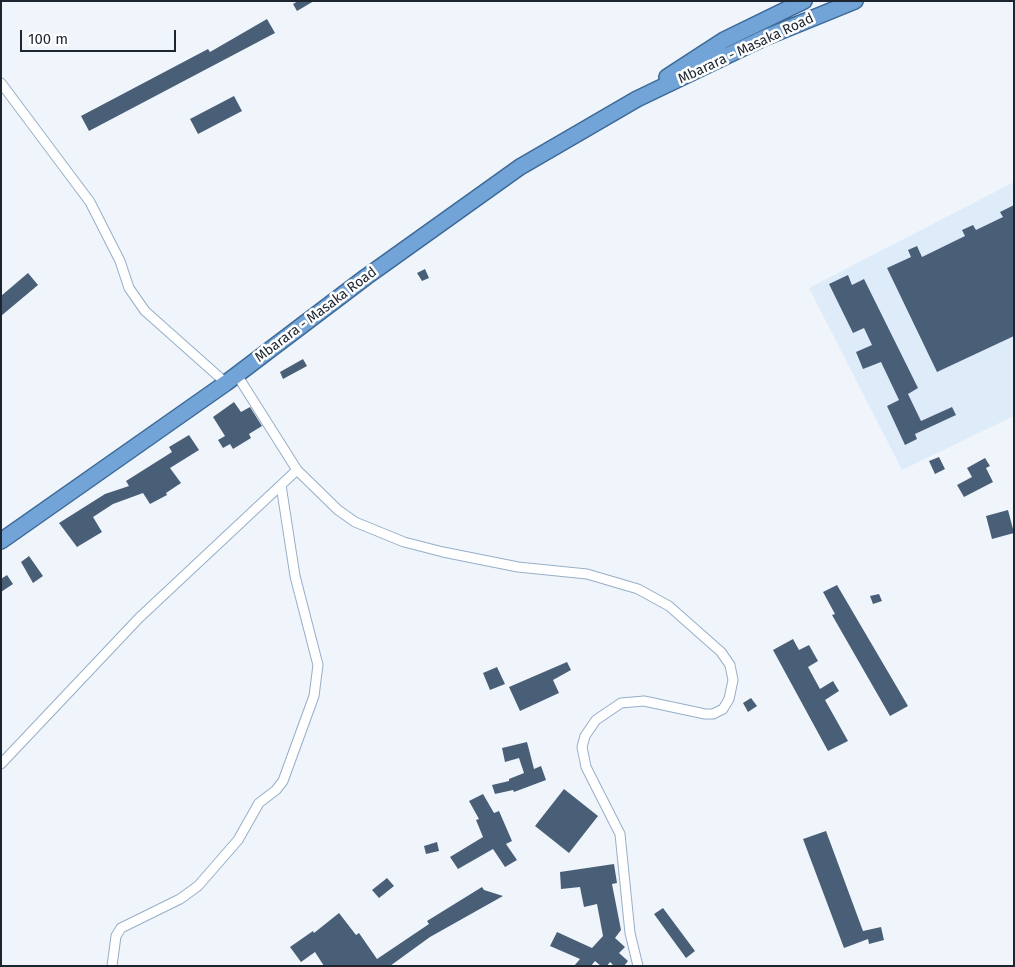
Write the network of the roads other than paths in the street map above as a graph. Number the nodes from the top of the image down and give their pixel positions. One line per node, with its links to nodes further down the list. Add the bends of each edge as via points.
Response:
1 (804, 1): 4 (highway, Mbarara - Masaka Road, via 724,40)
2 (855, 1): 4 (highway, Mbarara - Masaka Road, via 764,38)
3 (1, 83): 5 (street, via 90,202 120,261 129,288 145,311)
4 (637, 99): 5 (highway, Mbarara - Masaka Road, via 520,167)
5 (231, 379): 6 (street); 8 (highway, Mbarara - Masaka Road)
6 (297, 470): 7 (street); 11 (street, via 355,522 404,542 518,567 587,574 638,589 669,606 726,658 733,680 729,699 713,714 659,702 620,703 596,720 585,736 582,747 586,767 620,834 630,933)
7 (280, 485): 9 (street, via 139,618); 10 (street, via 295,576 318,665 314,696 283,781 259,803 238,840 198,886 180,899 121,928 116,936)
8 (1, 541)
9 (1, 764)
10 (112, 966)
11 (638, 966)

